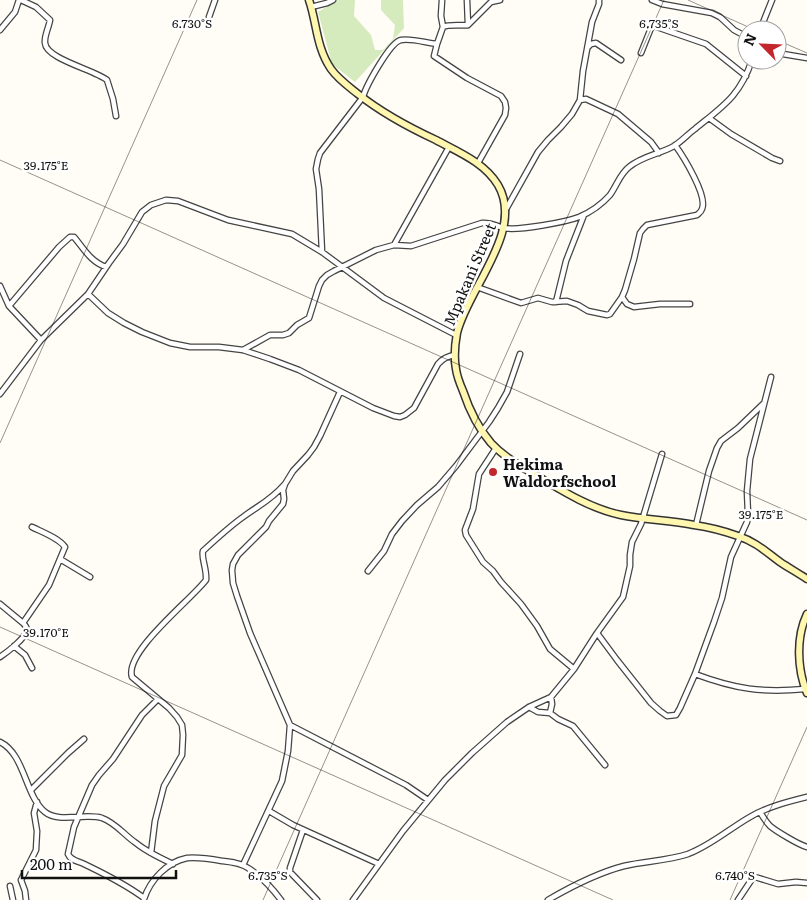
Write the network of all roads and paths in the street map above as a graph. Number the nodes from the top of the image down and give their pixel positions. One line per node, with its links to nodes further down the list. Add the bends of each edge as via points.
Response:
1 (20, 0): 16 (street); 28 (street, via 36,7 50,20 45,40 47,49 107,80)
2 (215, 0): 12 (street)
3 (309, 0): 11 (street, Mpakani Street)
4 (333, 0): 11 (street)
5 (442, 0): 15 (street)
6 (467, 0): 14 (street)
7 (500, 0): 14 (street, via 491,2)
8 (599, 0): 19 (street)
9 (652, 0): 17 (street, via 712,13)
10 (772, 0): 13 (street)
11 (311, 7): 26 (street, Mpakani Street, via 324,57 342,81)
12 (209, 17)
13 (764, 20)
14 (468, 26): 15 (street)
15 (443, 27): 18 (street)
16 (0, 30)
17 (737, 32)
18 (437, 44): 26 (street, via 407,40 396,42 372,76); 34 (street, via 434,56 501,96 505,102 505,115)
19 (587, 48): 23 (street, via 596,43); 27 (street)
20 (641, 52): 25 (street, via 654,26 706,44)
21 (787, 54): 22 (street)
22 (807, 58)
23 (620, 60)
24 (748, 70): 25 (street)
25 (746, 76): 29 (street, via 734,95)
26 (363, 98): 31 (street, Mpakani Street, via 392,118); 39 (street, via 318,159)
27 (580, 100): 32 (street, via 586,99 618,114); 35 (street, via 572,114 538,152)
28 (116, 116)
29 (709, 118): 30 (street); 33 (street, via 730,134)
30 (676, 145): 32 (street); 45 (street, via 695,178 703,208 697,214 643,229)
31 (449, 147): 34 (street, Mpakani Street); 38 (street)
32 (659, 153): 36 (street, via 631,165 602,203)
33 (780, 161)
34 (478, 164): 35 (street, Mpakani Street, via 499,186)
35 (506, 211): 37 (street, Mpakani Street)
36 (584, 214): 37 (street, via 560,222); 46 (street, via 566,261)
37 (504, 228): 38 (street, via 494,223 482,223 411,246); 43 (street, Mpakani Street)
38 (394, 245): 41 (street)
39 (322, 252): 40 (street, via 292,234 228,220 178,201 166,200 142,212); 41 (street)
40 (106, 267): 44 (street); 48 (street, via 92,259 70,236)
41 (342, 267): 49 (street, via 384,298); 51 (street, via 322,280 309,318 289,333 270,335)
42 (0, 286): 48 (street)
43 (477, 287): 46 (street, via 521,302 538,298); 49 (street, Mpakani Street)
44 (88, 294): 50 (street); 51 (street, via 124,323 170,343)
45 (622, 297): 46 (street, via 607,315 588,311 571,302); 47 (street, via 634,307)
46 (556, 302)
47 (690, 304)
48 (9, 306): 50 (street)
49 (456, 335): 53 (street, Mpakani Street)
50 (42, 340): 56 (street)
51 (243, 350): 55 (street, via 299,370)
52 (520, 354): 58 (street, via 507,392)
53 (455, 355): 55 (street, via 442,359 414,408 400,417); 58 (street, Mpakani Street, via 467,404)
54 (771, 377): 57 (street)
55 (340, 392): 61 (street, via 320,436)
56 (0, 394)
57 (764, 403): 63 (street, via 718,448); 65 (street, via 749,467 747,522)
58 (482, 431): 59 (street, Mpakani Street); 67 (street, via 438,487 402,521 384,552)
59 (496, 448): 62 (street, Mpakani Street, via 509,460 592,506); 77 (street, via 479,474 466,535 483,562 522,604 550,649)
60 (662, 454): 62 (street)
61 (285, 484): 81 (street, via 203,551 206,580 148,639 137,657 130,674); 84 (street, via 283,504 266,528 234,559 232,570 233,583 250,633)
62 (643, 518): 63 (street, Mpakani Street); 73 (street, via 632,542 624,597)
63 (696, 525): 65 (street, Mpakani Street)
64 (32, 527): 66 (street, via 64,544)
65 (740, 536): 69 (street, Mpakani Street, via 759,545); 78 (street)
66 (60, 560): 68 (street); 72 (street, via 49,585)
67 (368, 571)
68 (90, 576)
69 (807, 579)
70 (0, 604): 72 (street)
71 (807, 614): 79 (street, via 798,658)
72 (23, 623): 74 (street, via 27,632)
73 (597, 633): 77 (street); 78 (street, via 651,703 667,716 676,715)
74 (14, 646): 75 (street); 76 (street)
75 (0, 658)
76 (32, 668)
77 (574, 669): 80 (street)
78 (695, 674): 79 (street, via 747,689)
79 (806, 691)
80 (551, 697): 82 (street); 83 (street)
81 (158, 699): 94 (street, via 142,715 99,775); 97 (street, via 182,725 183,747 180,761 164,786)
82 (529, 707): 83 (street); 90 (street, via 472,753)
83 (550, 713): 87 (street, via 574,726)
84 (290, 725): 90 (street); 92 (street, via 282,781)
85 (84, 739): 88 (street)
86 (0, 742): 88 (street, via 21,766)
87 (605, 765)
88 (31, 790): 91 (street)
89 (807, 797): 93 (street)
90 (428, 800): 99 (street)
91 (37, 802): 94 (street, via 44,812 52,816); 105 (street, via 34,813 36,850 22,880)
92 (269, 811): 95 (street); 100 (street)
93 (760, 812): 96 (street, via 775,830); 109 (street, via 690,853 605,872)
94 (79, 816): 97 (street, via 102,818 112,823); 103 (street, via 68,856 119,881)
95 (303, 830): 99 (street); 107 (street, via 290,872)
96 (807, 847)
97 (151, 853): 98 (street)
98 (173, 864): 100 (street, via 187,858 205,858); 103 (street, via 153,880)
99 (379, 864): 108 (street)
100 (243, 865): 106 (street, via 258,875)
101 (807, 883): 110 (street, via 778,884 755,877)
102 (10, 886): 104 (street)
103 (144, 899)
104 (13, 900)
105 (26, 900)
106 (281, 900)
107 (318, 900)
108 (352, 900)
109 (548, 900)
110 (738, 900)

